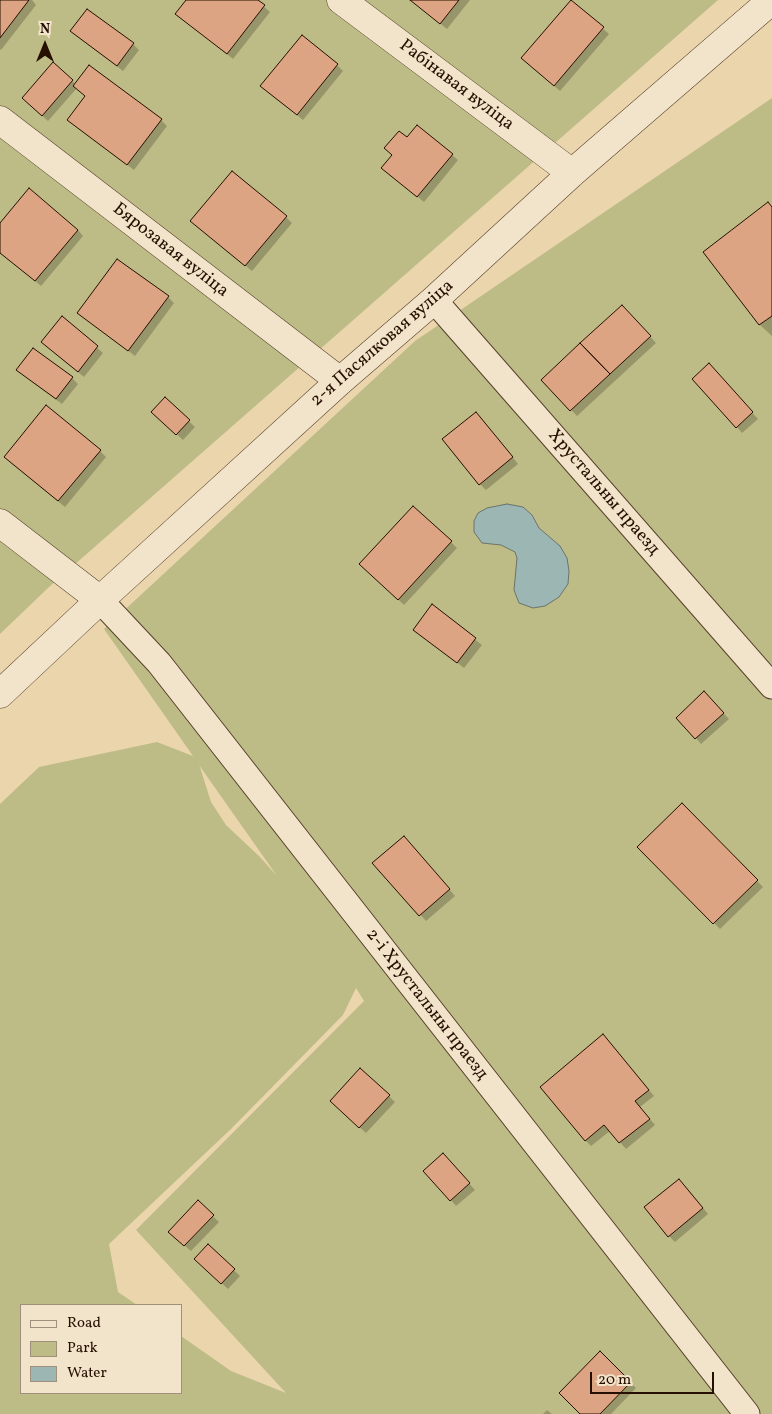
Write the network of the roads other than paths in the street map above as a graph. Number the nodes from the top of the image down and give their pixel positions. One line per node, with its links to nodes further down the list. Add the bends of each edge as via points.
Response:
1 (341, 0): 4 (street, Рабінавая вуліца)
2 (772, 0): 4 (street, 2-я Пасялковая вуліца)
3 (0, 120): 6 (street, Бярозавая вуліца)
4 (572, 173): 5 (street, 2-я Пасялковая вуліца)
5 (434, 300): 6 (street, 2-я Пасялковая вуліца); 9 (lane, Хрустальны праезд)
6 (340, 381): 8 (street, 2-я Пасялковая вуліца)
7 (0, 523): 8 (street)
8 (100, 600): 10 (street, 2-я Пасялковая вуліца); 11 (lane, 2-і Хрустальны праезд, via 159,663)
9 (772, 686)
10 (0, 694)
11 (747, 1414)

